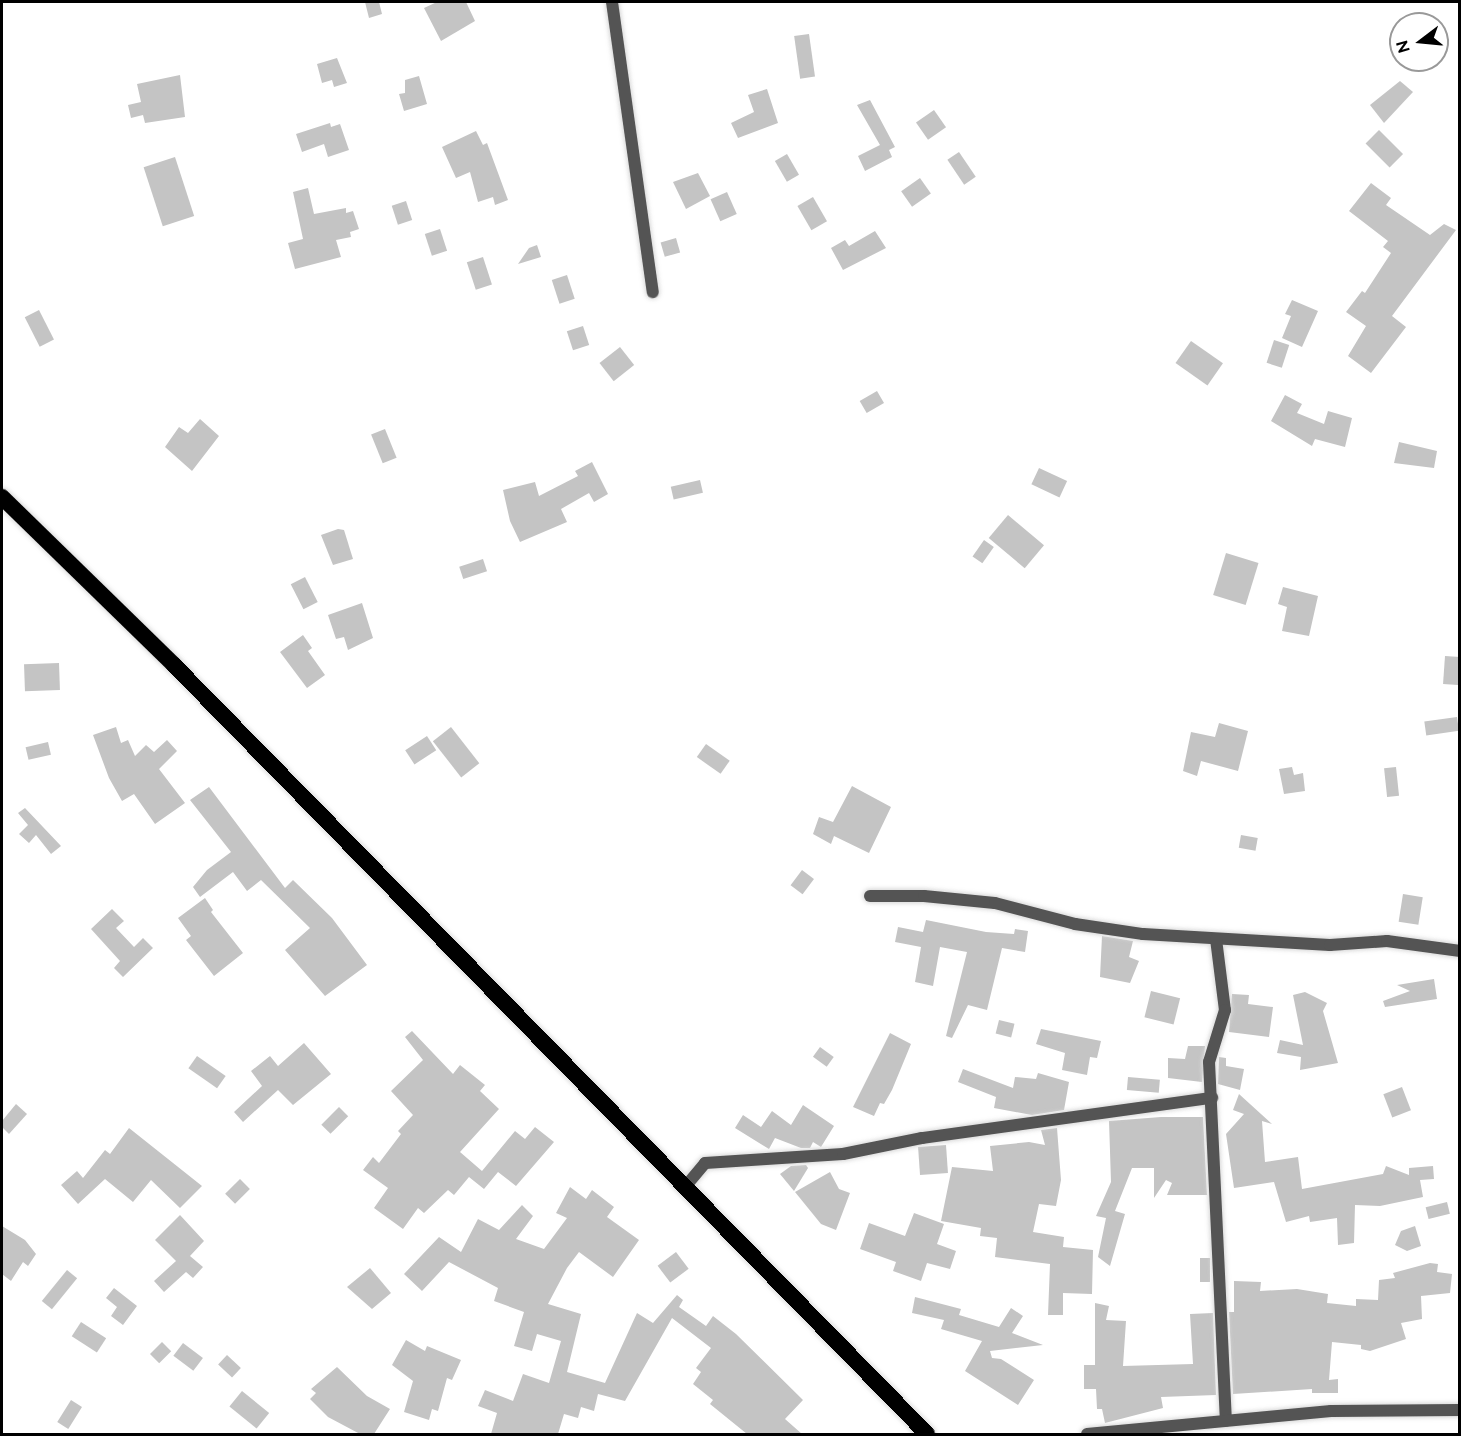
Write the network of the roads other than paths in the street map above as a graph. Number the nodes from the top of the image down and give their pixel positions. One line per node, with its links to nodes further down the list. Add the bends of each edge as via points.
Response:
1 (612, 2): 2 (street)
2 (653, 292)
3 (2, 497): 8 (highway, via 174,664)
4 (870, 896): 5 (street, via 924,896 995,903 1075,924)
5 (1216, 939): 6 (street, via 1330,945 1387,941); 7 (street, via 1225,1010 1209,1062)
6 (1460, 951)
7 (1212, 1098): 8 (street, via 922,1138 843,1154 705,1163); 10 (street, via 1217,1185 1215,1253 1222,1281)
8 (685, 1187): 11 (highway)
9 (1460, 1410): 10 (street, via 1331,1411)
10 (1226, 1421): 12 (street)
11 (927, 1434)
12 (1087, 1434)

